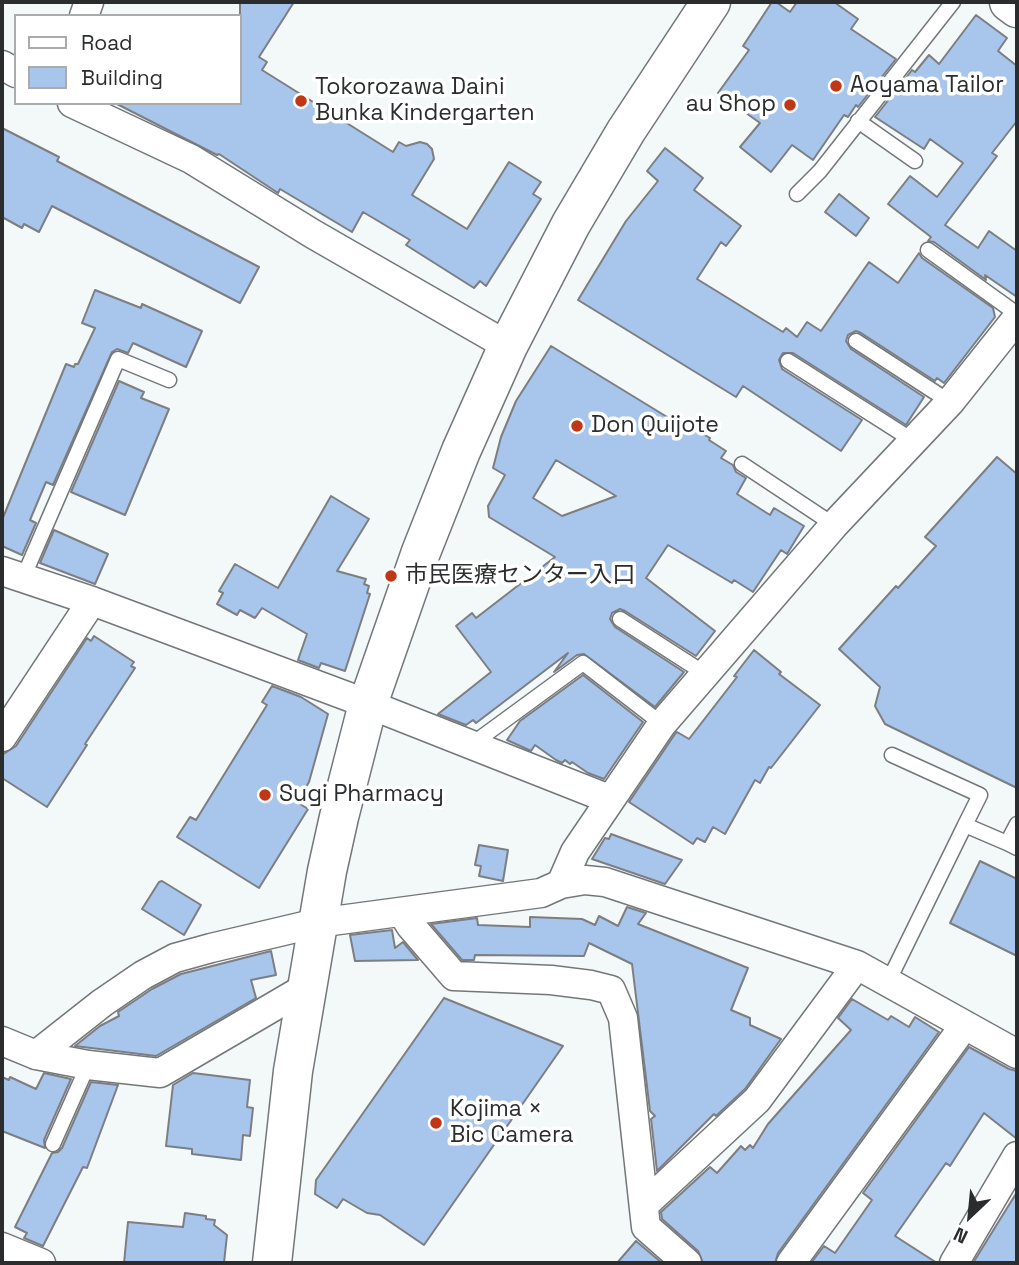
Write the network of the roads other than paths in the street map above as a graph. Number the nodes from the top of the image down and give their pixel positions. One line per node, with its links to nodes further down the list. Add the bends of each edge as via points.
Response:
1 (711, 2): 12 (street, via 571,224)
2 (953, 2): 6 (lane)
3 (1009, 2): 4 (street)
4 (1017, 8)
5 (76, 105): 12 (street, via 191,159)
6 (858, 121): 7 (lane); 8 (lane, via 820,172)
7 (915, 161)
8 (797, 194)
9 (928, 250): 10 (lane)
10 (1017, 316): 15 (street)
11 (856, 341): 15 (lane)
12 (508, 346): 23 (street, via 421,552)
13 (788, 361): 16 (lane)
14 (169, 380): 19 (lane, via 118,359)
15 (950, 402): 16 (street)
16 (912, 440): 18 (street)
17 (742, 464): 18 (lane)
18 (834, 525): 22 (street)
19 (13, 574): 20 (street)
20 (92, 601): 23 (street); 25 (street)
21 (620, 618): 22 (lane)
22 (704, 673): 24 (street)
23 (368, 704): 26 (street); 34 (street)
24 (662, 724): 26 (lane, via 583,663); 28 (street)
25 (5, 726)
26 (471, 745): 28 (street)
27 (892, 755): 30 (lane, via 980,795)
28 (609, 799): 32 (street, via 575,852)
29 (1017, 824): 31 (lane)
30 (965, 825): 31 (lane); 36 (lane)
31 (1012, 845)
32 (561, 884): 33 (street, via 541,893); 35 (street, via 605,882)
33 (402, 912): 34 (street); 45 (street, via 454,975 551,980 611,990 624,1018)
34 (317, 923): 37 (street); 41 (street, via 175,958 102,1003)
35 (856, 965): 36 (street); 45 (street, via 757,1100)
36 (888, 982): 38 (street)
37 (307, 986): 42 (street, via 160,1073); 48 (street)
38 (964, 1026): 40 (street); 50 (street)
39 (2, 1041): 41 (street)
40 (1017, 1054)
41 (36, 1055): 42 (street)
42 (88, 1065): 43 (lane)
43 (53, 1144)
44 (1017, 1156): 51 (street)
45 (644, 1205): 49 (street, via 646,1227)
46 (2, 1247): 47 (street)
47 (40, 1263)
48 (272, 1263)
49 (687, 1263)
50 (791, 1263)
51 (954, 1263)

